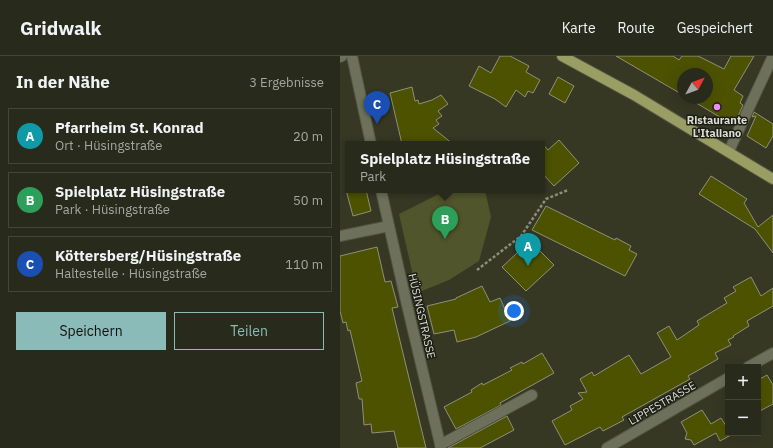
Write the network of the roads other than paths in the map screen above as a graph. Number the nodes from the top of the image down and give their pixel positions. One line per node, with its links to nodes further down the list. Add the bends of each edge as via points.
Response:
1 (352, 56): 4 (street)
2 (562, 56): 5 (main road, via 634,95)
3 (773, 56): 5 (street)
4 (370, 141)
5 (729, 152): 6 (main road)
6 (773, 179)
7 (382, 193): 8 (street, HÜSINGSTRASSE)
8 (389, 226): 9 (street); 14 (street, HÜSINGSTRASSE)
9 (340, 236)
10 (773, 353): 11 (street)
11 (753, 364)
12 (725, 380): 15 (street, LIPPESTRASSE)
13 (532, 395): 14 (street)
14 (441, 447)
15 (607, 448)

